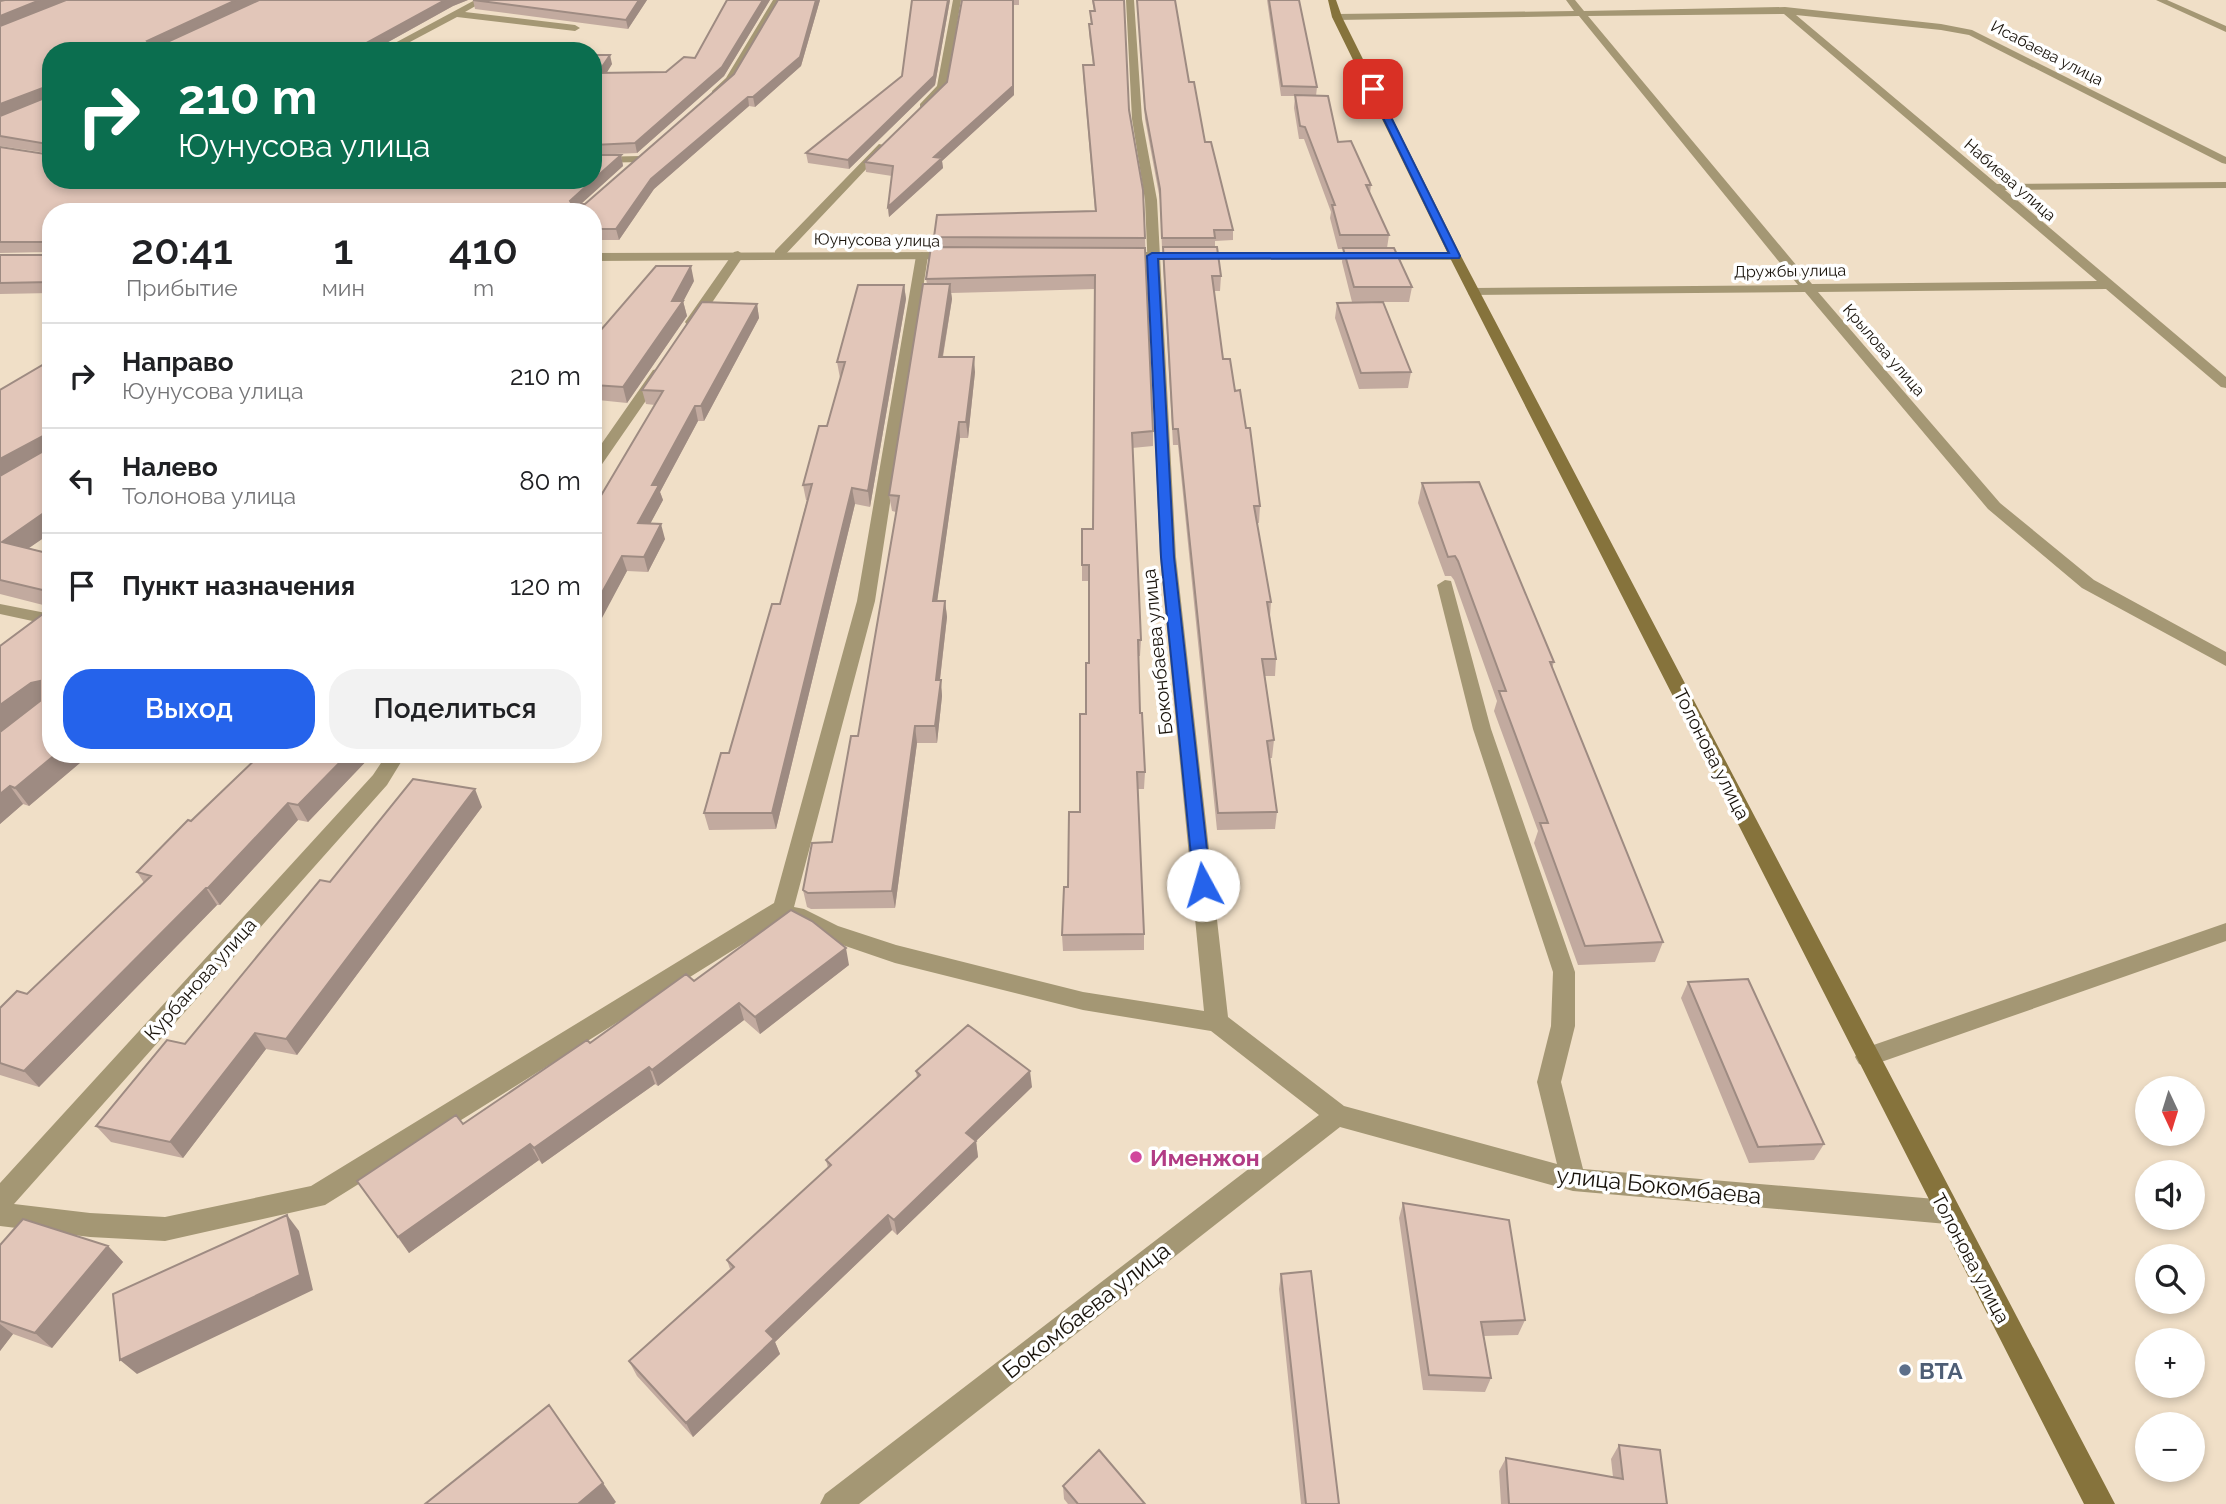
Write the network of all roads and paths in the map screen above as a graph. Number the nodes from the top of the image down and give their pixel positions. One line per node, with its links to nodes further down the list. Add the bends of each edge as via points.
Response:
1 (482, 0): 10 (street)
2 (777, 0): 15 (street, via 730,80)
3 (957, 0): 16 (street, via 942,87)
4 (1130, 0): 30 (street, Боконбаева улица, via 1137,119 1152,200)
5 (1570, 0): 11 (street, Крылова улица)
6 (1774, 0): 9 (street, Набиева улица)
7 (2160, 0): 12 (street)
8 (1335, 8): 11 (street, Исабаева улица); 31 (main road, Толонова улица)
9 (1786, 10): 11 (street, Исабаева улица); 21 (street, Исабаева улица, via 1972,33); 24 (street, Набиева улица)
10 (456, 14): 13 (street); 14 (street)
11 (1581, 14): 34 (street, Крылова улица)
12 (2223, 27)
13 (575, 28)
14 (402, 42)
15 (710, 98)
16 (920, 110)
17 (892, 138): 25 (street)
18 (650, 151): 19 (street)
19 (640, 159): 20 (street); 22 (street)
20 (602, 160)
21 (2226, 161)
22 (631, 168)
23 (2226, 185): 24 (street)
24 (1995, 187): 33 (street, Набиева улица)
25 (779, 254): 26 (street, Юунусова улица); 27 (street, Юунусова улица)
26 (738, 255): 32 (street, Юунусова улица); 36 (street)
27 (922, 256): 28 (street, Юунусова улица); 45 (street, via 866,601)
28 (976, 256)
29 (1112, 256): 30 (street)
30 (1152, 256): 31 (street); 47 (street, Боконбаева улица, via 1168,557)
31 (1455, 256): 35 (main road, Толонова улица)
32 (602, 257)
33 (2106, 285): 34 (street, Дружбы улица); 38 (street, Набиева улица)
34 (1808, 288): 35 (street, Дружбы улица); 43 (street, Крылова улица, via 1994,506 2088,584)
35 (1474, 292): 48 (main road, Толонова улица)
36 (685, 333)
37 (670, 356): 39 (street)
38 (2226, 384)
39 (602, 454)
40 (1445, 585): 50 (street, via 1482,729 1564,972 1563,1026 1549,1082)
41 (0, 609): 42 (street)
42 (42, 618)
43 (2226, 660)
44 (391, 763): 51 (street, Курбанова улица)
45 (783, 908): 47 (street, via 830,932 895,954 1083,1001); 53 (street, via 316,1197 165,1229)
46 (2226, 932): 48 (street)
47 (1217, 1022): 49 (street)
48 (1867, 1057): 52 (main road, Толонова улица)
49 (1337, 1115): 50 (street, улица Бокомбаева); 54 (street, Бокомбаева улица)
50 (1573, 1180): 52 (street, улица Бокомбаева)
51 (0, 1201)
52 (1947, 1212): 55 (main road, Толонова улица)
53 (0, 1214)
54 (835, 1504)
55 (2100, 1504)

